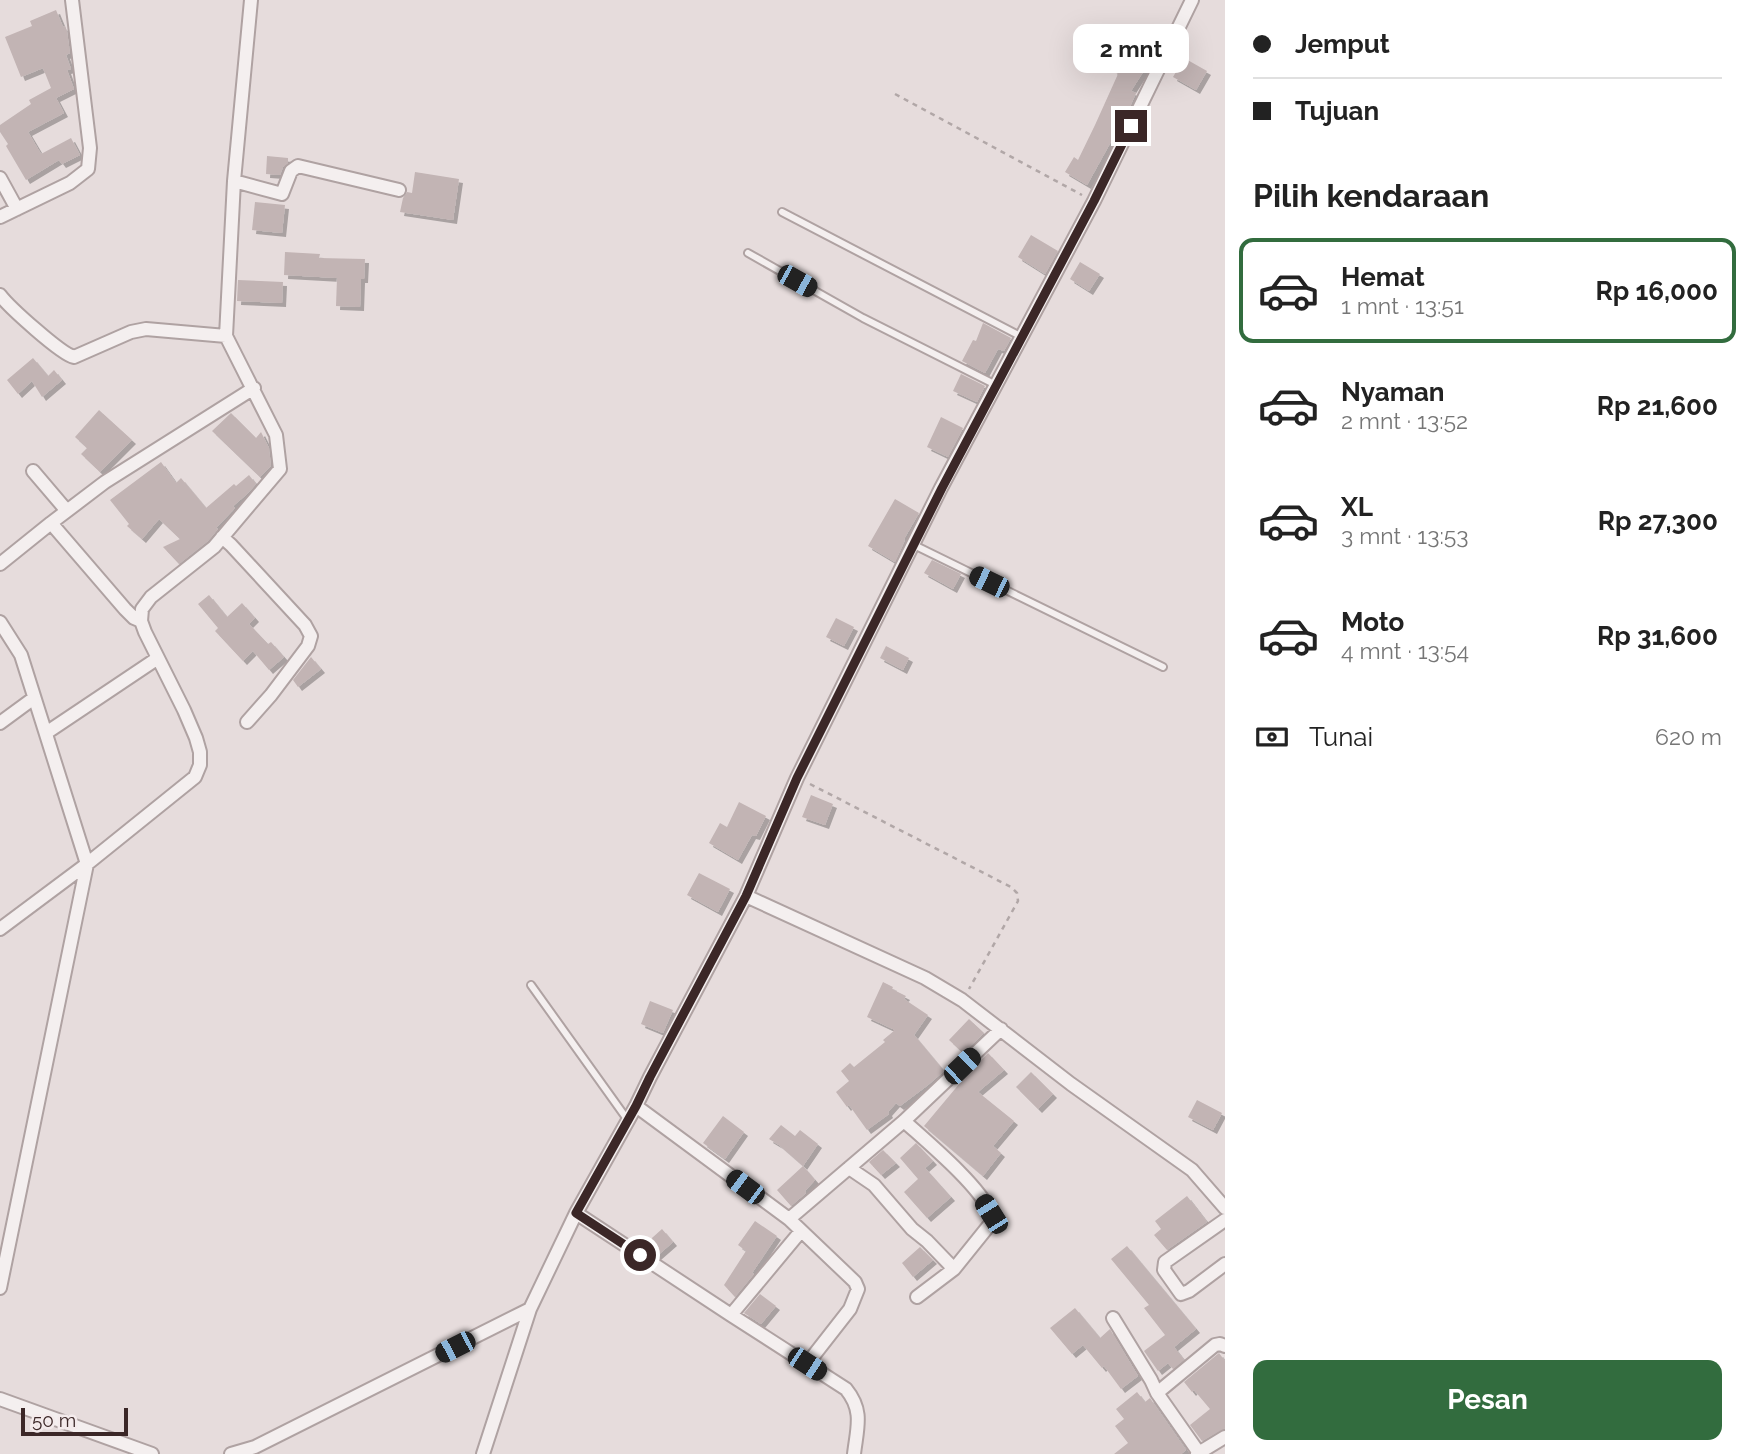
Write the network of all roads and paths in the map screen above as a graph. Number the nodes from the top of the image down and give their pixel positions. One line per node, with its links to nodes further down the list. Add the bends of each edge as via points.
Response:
1 (72, 0): 9 (street, via 90,148 88,169)
2 (251, 0): 6 (street)
3 (1192, 0): 8 (street)
4 (895, 94): 8 (path)
5 (0, 178): 9 (street)
6 (234, 181): 7 (street, via 282,194 291,171 298,166); 14 (street)
7 (399, 190)
8 (1094, 201): 15 (street)
9 (17, 209): 11 (street)
10 (782, 212): 15 (lane)
11 (0, 218)
12 (748, 253): 16 (lane)
13 (2, 303): 14 (street, via 74,357 146,329)
14 (226, 336): 17 (street)
15 (1022, 337): 16 (street)
16 (996, 385): 22 (street)
17 (254, 388): 19 (street); 21 (street, via 276,435 280,469)
18 (33, 471): 19 (street)
19 (66, 511): 20 (street)
20 (51, 523): 23 (street); 24 (street, via 125,609)
21 (222, 537): 24 (street, via 151,597 142,609); 29 (street, via 311,636 308,646)
22 (914, 545): 27 (lane); 32 (street)
23 (0, 564)
24 (141, 621): 26 (street)
25 (0, 622): 28 (street, via 21,655)
26 (158, 658): 31 (street); 33 (street, via 196,738 200,765 195,777)
27 (1163, 667)
28 (34, 698): 30 (street); 31 (street)
29 (247, 722)
30 (0, 723)
31 (46, 733): 33 (street)
32 (797, 778): 34 (street); 37 (path, via 1017,893 1018,901)
33 (87, 864): 35 (street); 50 (street)
34 (746, 896): 37 (street, via 925,978); 39 (street)
35 (0, 929)
36 (531, 985): 40 (lane)
37 (962, 1000): 38 (street)
38 (1001, 1029): 41 (street); 43 (street, via 1192,1170)
39 (636, 1106): 40 (street); 45 (street)
40 (628, 1120): 44 (street)
41 (904, 1121): 42 (street); 49 (street, via 966,1180 991,1214 991,1223)
42 (849, 1168): 45 (street); 49 (street, via 874,1185 912,1230)
43 (1225, 1208)
44 (576, 1213): 52 (street); 53 (street)
45 (789, 1219): 47 (street)
46 (1225, 1220): 48 (street, via 1163,1266 1181,1294)
47 (801, 1231): 53 (street); 56 (street, via 858,1289 850,1309)
48 (1225, 1264)
49 (954, 1269): 51 (street)
50 (0, 1288)
51 (917, 1297)
52 (530, 1309): 62 (street, via 255,1447); 63 (street)
53 (731, 1315): 56 (street)
54 (1112, 1318): 57 (street)
55 (1225, 1346): 57 (street, via 1215,1345)
56 (807, 1364): 64 (street, via 855,1399 859,1412)
57 (1157, 1393): 60 (street)
58 (0, 1399): 61 (street)
59 (1225, 1437): 60 (street)
60 (1198, 1453)
61 (152, 1454)
62 (231, 1454)
63 (483, 1454)
64 (855, 1454)

